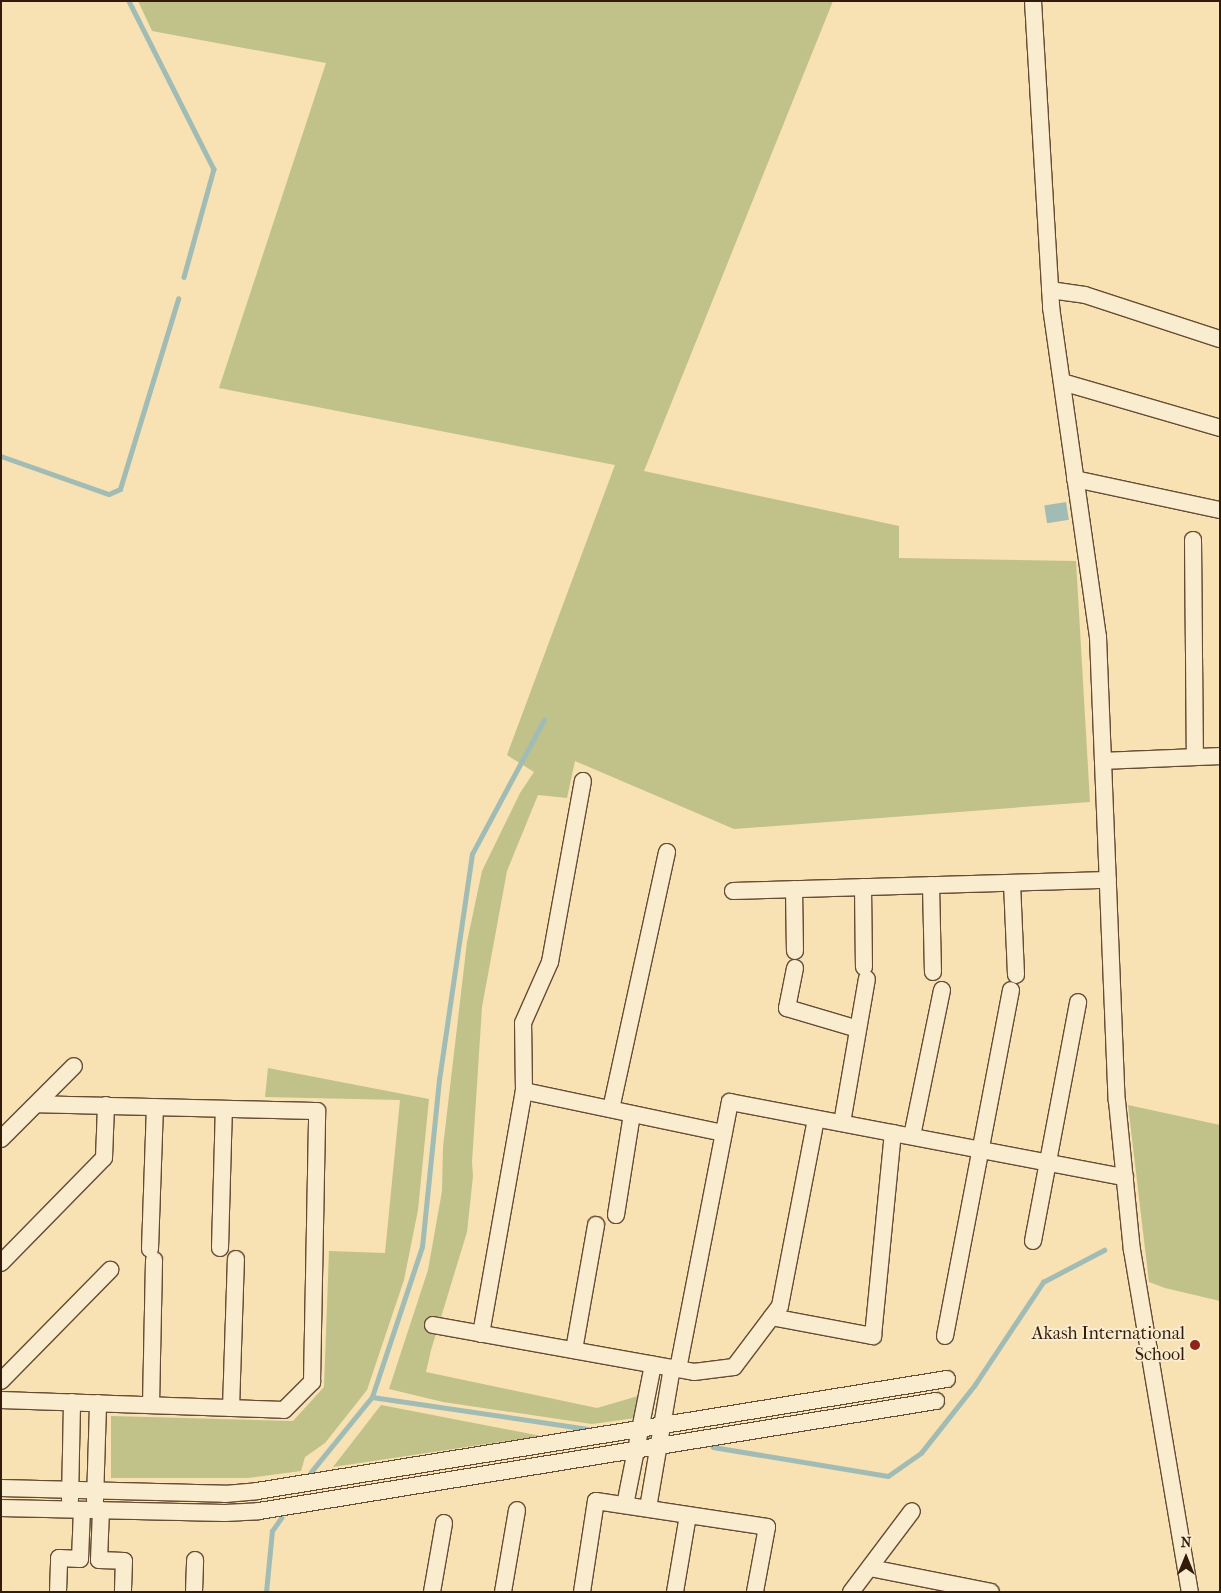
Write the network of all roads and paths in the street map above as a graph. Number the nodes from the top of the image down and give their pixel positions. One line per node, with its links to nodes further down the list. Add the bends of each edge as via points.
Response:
1 (1033, 1): 2 (street)
2 (1050, 290): 3 (street, via 1085,295); 4 (street)
3 (1220, 339)
4 (1062, 382): 5 (street); 6 (street)
5 (1220, 428)
6 (1075, 479): 7 (street); 11 (street, via 1098,637)
7 (1219, 507)
8 (1193, 540): 10 (street)
9 (1220, 756): 10 (street)
10 (1195, 757): 11 (street)
11 (1103, 761): 14 (street)
12 (583, 781): 27 (street, via 550,962 523,1023)
13 (666, 852): 32 (street)
14 (1108, 880): 15 (street); 42 (street, via 1117,1101)
15 (1012, 883): 16 (street); 40 (street, via 1014,983)
16 (931, 885): 17 (street); 22 (street)
17 (863, 887): 18 (street); 25 (street, via 866,973)
18 (794, 889): 19 (street); 20 (street)
19 (733, 891)
20 (795, 951)
21 (796, 968): 25 (street, via 787,1008)
22 (933, 972)
23 (942, 990): 38 (street)
24 (1078, 1002): 41 (street)
25 (858, 1029): 35 (street)
26 (74, 1066): 28 (street)
27 (524, 1091): 32 (street); 52 (street)
28 (37, 1104): 29 (street); 39 (street)
29 (106, 1105): 30 (street); 48 (street, via 104,1158)
30 (155, 1107): 31 (street); 63 (street)
31 (224, 1109): 46 (street); 64 (street, via 318,1111 312,1382 284,1410)
32 (611, 1109): 33 (street)
33 (632, 1114): 36 (street); 43 (street)
34 (816, 1118): 35 (street); 36 (street, via 730,1102); 50 (street, via 780,1306)
35 (842, 1123): 37 (street)
36 (724, 1132): 56 (street)
37 (893, 1133): 38 (street); 50 (street, via 873,1336)
38 (912, 1136): 40 (street)
39 (1, 1139)
40 (980, 1149): 41 (street); 53 (street)
41 (1047, 1162): 42 (street); 45 (street)
42 (1125, 1177): 94 (street, via 1132,1250)
43 (616, 1215)
44 (596, 1225): 54 (street)
45 (1033, 1241)
46 (220, 1248)
47 (236, 1259): 64 (street)
48 (1, 1263)
49 (110, 1270): 58 (street)
50 (772, 1317): 56 (street, via 734,1367 694,1372)
51 (433, 1325): 52 (street)
52 (481, 1334): 54 (street)
53 (944, 1336)
54 (574, 1350): 55 (street)
55 (653, 1365): 56 (street); 66 (street)
56 (675, 1369): 65 (street)
57 (947, 1379): 65 (street)
58 (1, 1382)
59 (1, 1400): 61 (street)
60 (936, 1401): 67 (street)
61 (72, 1402): 62 (street); 70 (street)
62 (98, 1403): 63 (street); 71 (street)
63 (151, 1405): 64 (street)
64 (231, 1408)
65 (663, 1426): 66 (street); 67 (street)
66 (640, 1430): 68 (street); 71 (street, via 257,1491 225,1494)
67 (659, 1446): 68 (street); 74 (street)
68 (636, 1450): 72 (street); 75 (street, via 259,1511)
69 (1, 1488): 70 (street)
70 (70, 1490): 71 (street); 75 (street)
71 (95, 1490): 75 (street)
72 (625, 1505): 74 (street); 89 (street, via 596,1500)
73 (1, 1508): 75 (street)
74 (648, 1508): 78 (street)
75 (87, 1510): 80 (street); 81 (street)
76 (517, 1510): 88 (street)
77 (912, 1511): 83 (street)
78 (688, 1515): 90 (street); 91 (street, via 767,1527)
79 (444, 1523): 87 (street)
80 (80, 1559): 81 (street); 84 (street, via 59,1558)
81 (99, 1560): 85 (street, via 124,1561)
82 (195, 1560): 86 (street)
83 (870, 1568): 92 (street); 93 (street)
84 (58, 1592)
85 (123, 1592)
86 (194, 1592)
87 (432, 1592)
88 (503, 1592)
89 (582, 1592)
90 (674, 1592)
91 (755, 1592)
92 (851, 1592)
93 (992, 1592)
94 (1190, 1592)

